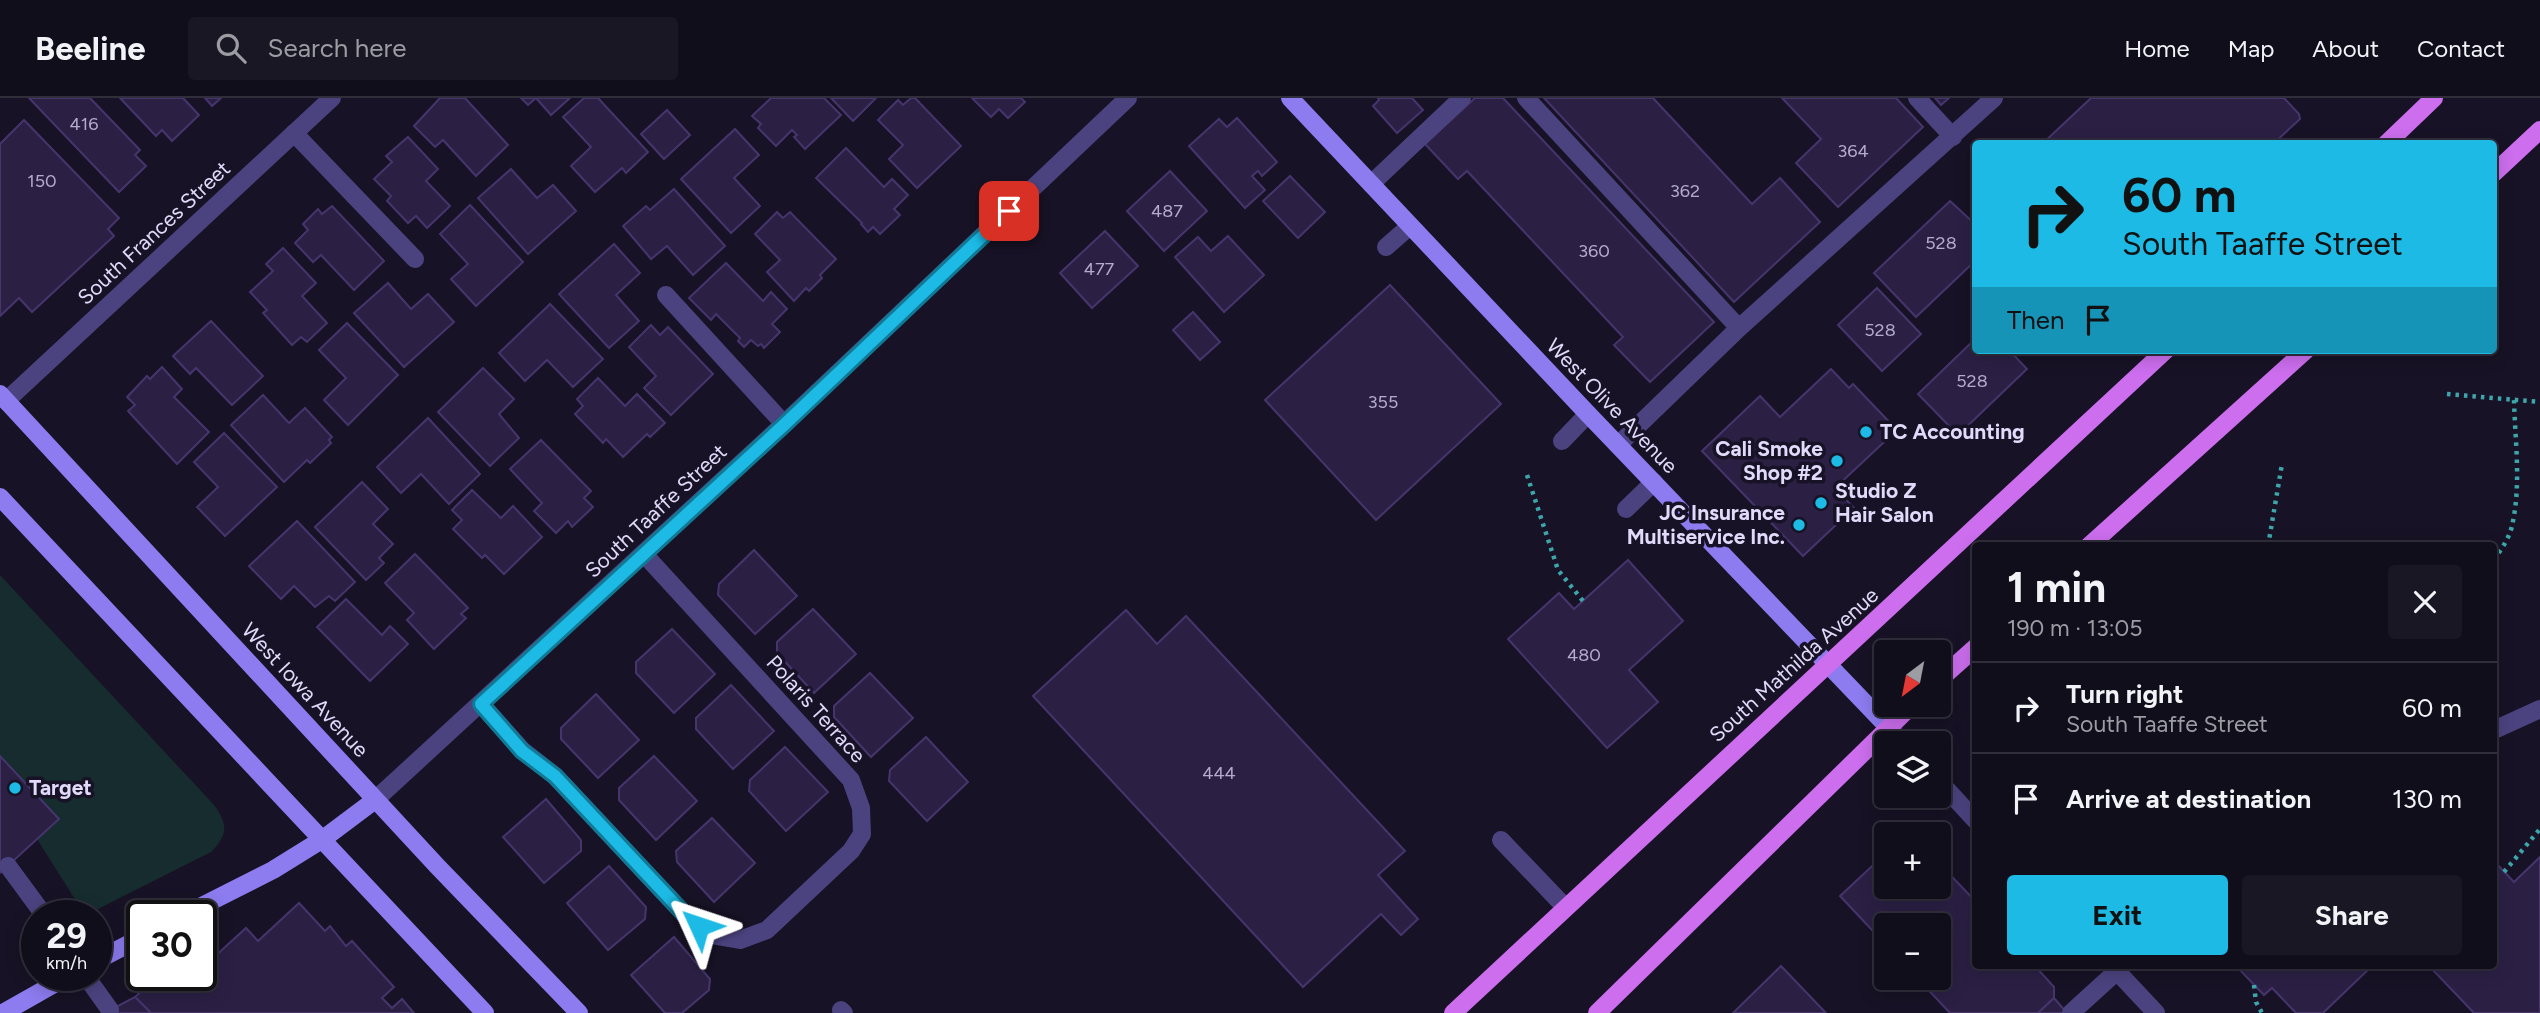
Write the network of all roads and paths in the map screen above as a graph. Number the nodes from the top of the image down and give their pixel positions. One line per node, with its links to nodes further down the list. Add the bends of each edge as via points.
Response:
1 (332, 98): 10 (street, South Frances Street)
2 (1128, 98): 27 (street, South Taaffe Street)
3 (1290, 98): 14 (street, West Olive Avenue)
4 (1462, 98): 14 (street)
5 (1526, 98): 19 (street)
6 (1917, 98): 11 (street)
7 (1994, 98): 11 (street)
8 (2432, 99): 12 (main road)
9 (2540, 130): 13 (main road)
10 (294, 133): 17 (street); 23 (street, South Frances Street)
11 (1953, 137): 19 (street)
12 (2390, 140)
13 (2497, 170)
14 (1371, 184): 15 (street, West Olive Avenue)
15 (1410, 226): 16 (street); 26 (street, West Olive Avenue)
16 (1387, 247)
17 (415, 259)
18 (666, 295): 27 (street)
19 (1739, 328): 29 (street)
20 (2162, 354): 41 (main road, South Mathilda Avenue)
21 (2302, 354): 35 (main road)
22 (2447, 394): 24 (path)
23 (2, 400): 50 (street, West Iowa Avenue)
24 (2514, 400): 25 (path); 38 (path, via 2513,522)
25 (2540, 402)
26 (1588, 414): 28 (street); 29 (street, West Olive Avenue)
27 (785, 424): 37 (street, South Taaffe Street)
28 (1562, 441)
29 (1618, 445): 32 (street, West Olive Avenue)
30 (2282, 464): 36 (path)
31 (1527, 475): 39 (path, via 1558,570)
32 (1654, 482): 34 (street); 41 (street, West Olive Avenue)
33 (0, 497): 53 (street)
34 (1626, 509)
35 (2093, 542)
36 (2269, 542)
37 (644, 554): 43 (street, South Taaffe Street); 43 (street, Polaris Terrace, via 851,780 861,808 862,834 851,851 767,930 740,940 711,935 688,918)
38 (2497, 556)
39 (1583, 601)
40 (1972, 651): 42 (main road)
41 (1829, 664): 46 (street, West Olive Avenue); 59 (main road, South Mathilda Avenue)
42 (1951, 669)
43 (481, 704): 50 (street, South Taaffe Street)
44 (2540, 709): 47 (street)
45 (1899, 718): 46 (main road)
46 (1889, 728): 48 (street, West Olive Avenue); 69 (main road)
47 (2497, 729)
48 (1892, 731)
49 (1951, 795): 51 (street)
50 (375, 800): 53 (street, South Taaffe Street); 67 (street, West Iowa Avenue)
51 (1972, 817)
52 (2540, 829): 56 (path)
53 (323, 839): 58 (street, South Taaffe Street); 66 (street)
54 (1501, 840): 59 (street)
55 (8, 866): 57 (street)
56 (2504, 872)
57 (33, 900)
58 (214, 900)
59 (1565, 907): 68 (main road, South Mathilda Avenue)
60 (2115, 969): 70 (street); 71 (street)
61 (2254, 985): 72 (path)
62 (42, 991): 65 (street)
63 (96, 991): 64 (street)
64 (110, 1010)
65 (3, 1013)
66 (485, 1013)
67 (579, 1013)
68 (1453, 1013)
69 (1597, 1013)
70 (2071, 1013)
71 (2156, 1013)
72 (2262, 1013)

